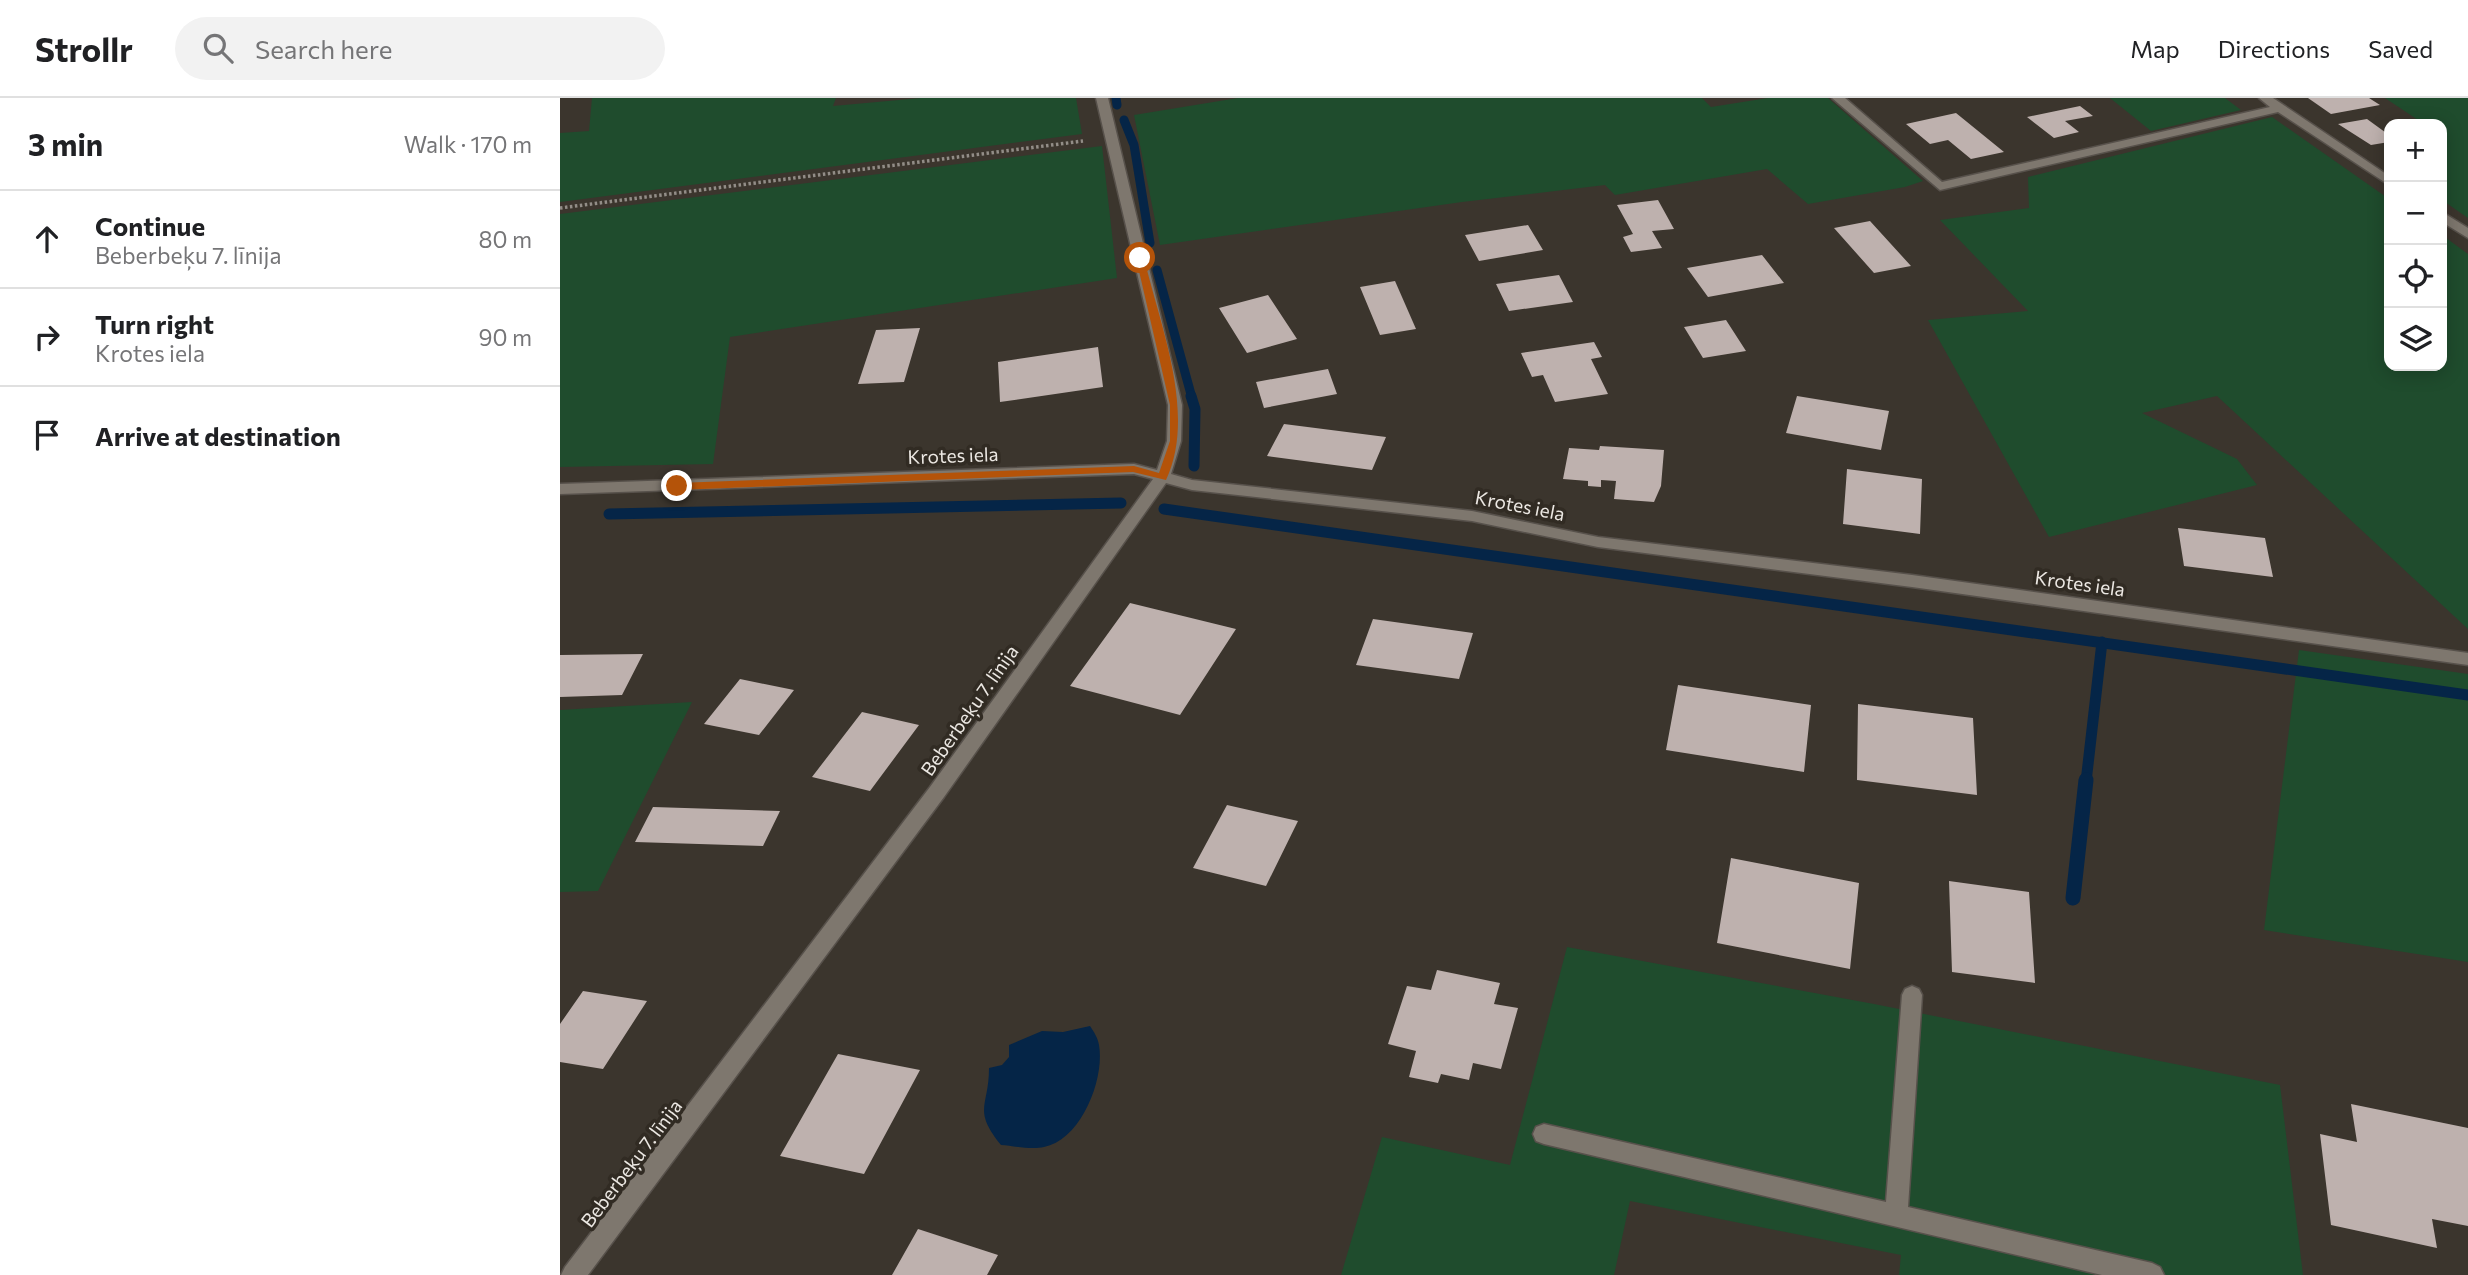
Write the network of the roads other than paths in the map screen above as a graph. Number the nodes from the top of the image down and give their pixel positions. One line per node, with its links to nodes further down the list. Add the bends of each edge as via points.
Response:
1 (1102, 98): 8 (street, Beberbeķu 7. līnija, via 1175,405 1174,441)
2 (1838, 98): 4 (street, via 1941,186)
3 (2265, 98): 4 (street)
4 (2279, 108): 5 (street)
5 (2384, 178)
6 (2447, 219): 7 (street)
7 (2468, 234)
8 (1162, 477): 9 (street, Krotes iela, via 1134,469); 10 (street, Krotes iela, via 1192,485 1472,516 1598,542); 14 (street, Beberbeķu 7. līnija, via 937,792)
9 (560, 489)
10 (2468, 659)
11 (1912, 995): 13 (street)
12 (1544, 1135): 13 (street)
13 (1896, 1217): 15 (street)
14 (573, 1275)
15 (2152, 1275)

